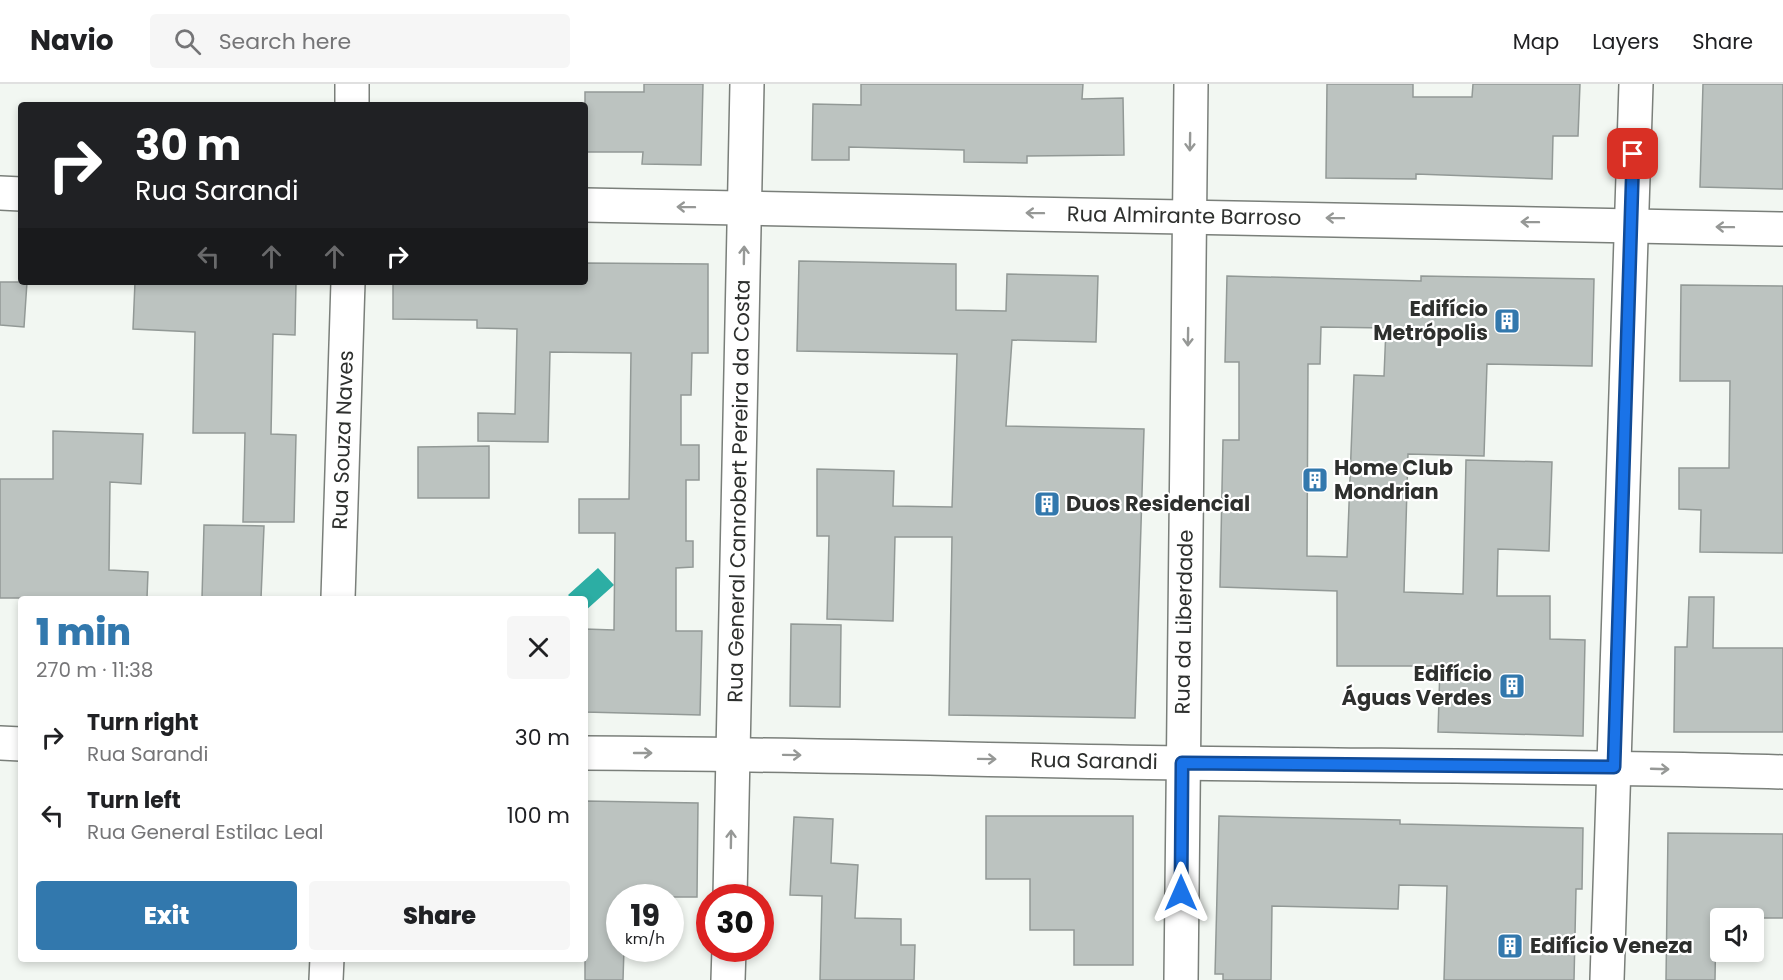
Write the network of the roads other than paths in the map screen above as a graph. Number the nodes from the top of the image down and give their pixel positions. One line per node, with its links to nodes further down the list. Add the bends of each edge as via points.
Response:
1 (352, 84): 5 (street)
2 (747, 84): 9 (street, Rua General Canrobert Pereira da Costa)
3 (1191, 84): 10 (street, Rua da Liberdade, one-way to 10)
4 (1636, 84): 11 (street)
5 (352, 102)
6 (0, 193): 7 (street)
7 (18, 194)
8 (588, 205): 9 (street, Rua Almirante Barroso, one-way to 8)
9 (745, 208): 10 (street, Rua Almirante Barroso, one-way to 9); 18 (street, Rua General Canrobert Pereira da Costa, one-way to 9)
10 (1189, 216): 11 (street, Rua Almirante Barroso, one-way to 10); 19 (street, Rua da Liberdade, one-way to 19)
11 (1631, 225): 12 (street, Rua Almirante Barroso, one-way to 11); 20 (street)
12 (1783, 229)
13 (348, 285): 14 (street, Rua Souza Naves)
14 (338, 596)
15 (0, 743): 16 (street)
16 (18, 744)
17 (588, 753): 18 (street, Rua Sarandi, one-way to 18)
18 (733, 754): 19 (street, Rua Sarandi, one-way to 19); 22 (street, Rua General Canrobert Pereira da Costa, one-way to 18)
19 (1182, 763): 20 (street, Rua Sarandi); 27 (street, Rua da Liberdade)
20 (1614, 767): 21 (street, Rua Sarandi, one-way to 21); 28 (street)
21 (1783, 772)
22 (730, 884)
23 (327, 962): 25 (street)
24 (729, 962): 26 (street)
25 (326, 980)
26 (728, 980)
27 (1181, 980)
28 (1607, 980)

